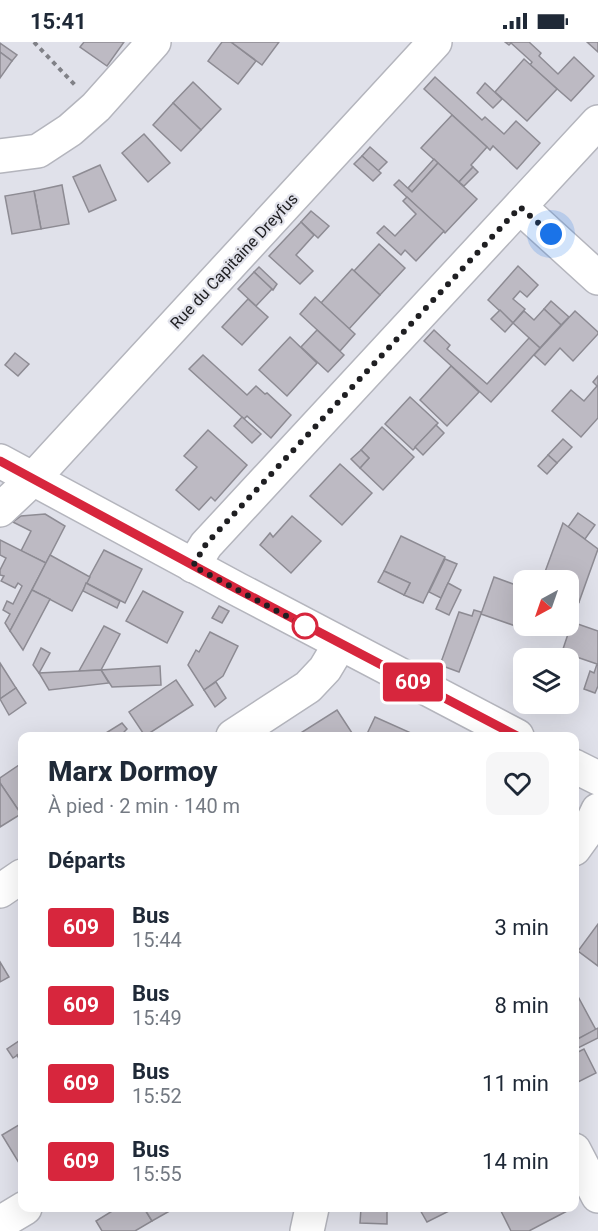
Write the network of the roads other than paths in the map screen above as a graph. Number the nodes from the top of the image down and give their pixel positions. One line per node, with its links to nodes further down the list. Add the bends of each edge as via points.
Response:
1 (154, 42): 4 (street, via 70,130 38,151)
2 (435, 42): 8 (street, Rue du Capitaine Dreyfus)
3 (598, 122): 5 (street)
4 (0, 156)
5 (520, 207): 6 (street); 10 (street, via 206,544)
6 (598, 278)
7 (0, 461): 8 (street)
8 (33, 479): 9 (street, Rue du Capitaine Dreyfus); 10 (street)
9 (0, 510)
10 (193, 566): 11 (street)
11 (340, 644): 12 (street, via 308,687); 13 (street)
12 (239, 732)
13 (509, 732)
14 (579, 768): 15 (street)
15 (598, 778)
16 (598, 810): 17 (street)
17 (579, 842)
18 (18, 879): 19 (street)
19 (0, 891)
20 (579, 1160): 21 (street)
21 (598, 1196)
22 (18, 1212): 24 (street)
23 (311, 1212): 25 (street)
24 (0, 1223)
25 (307, 1231)

